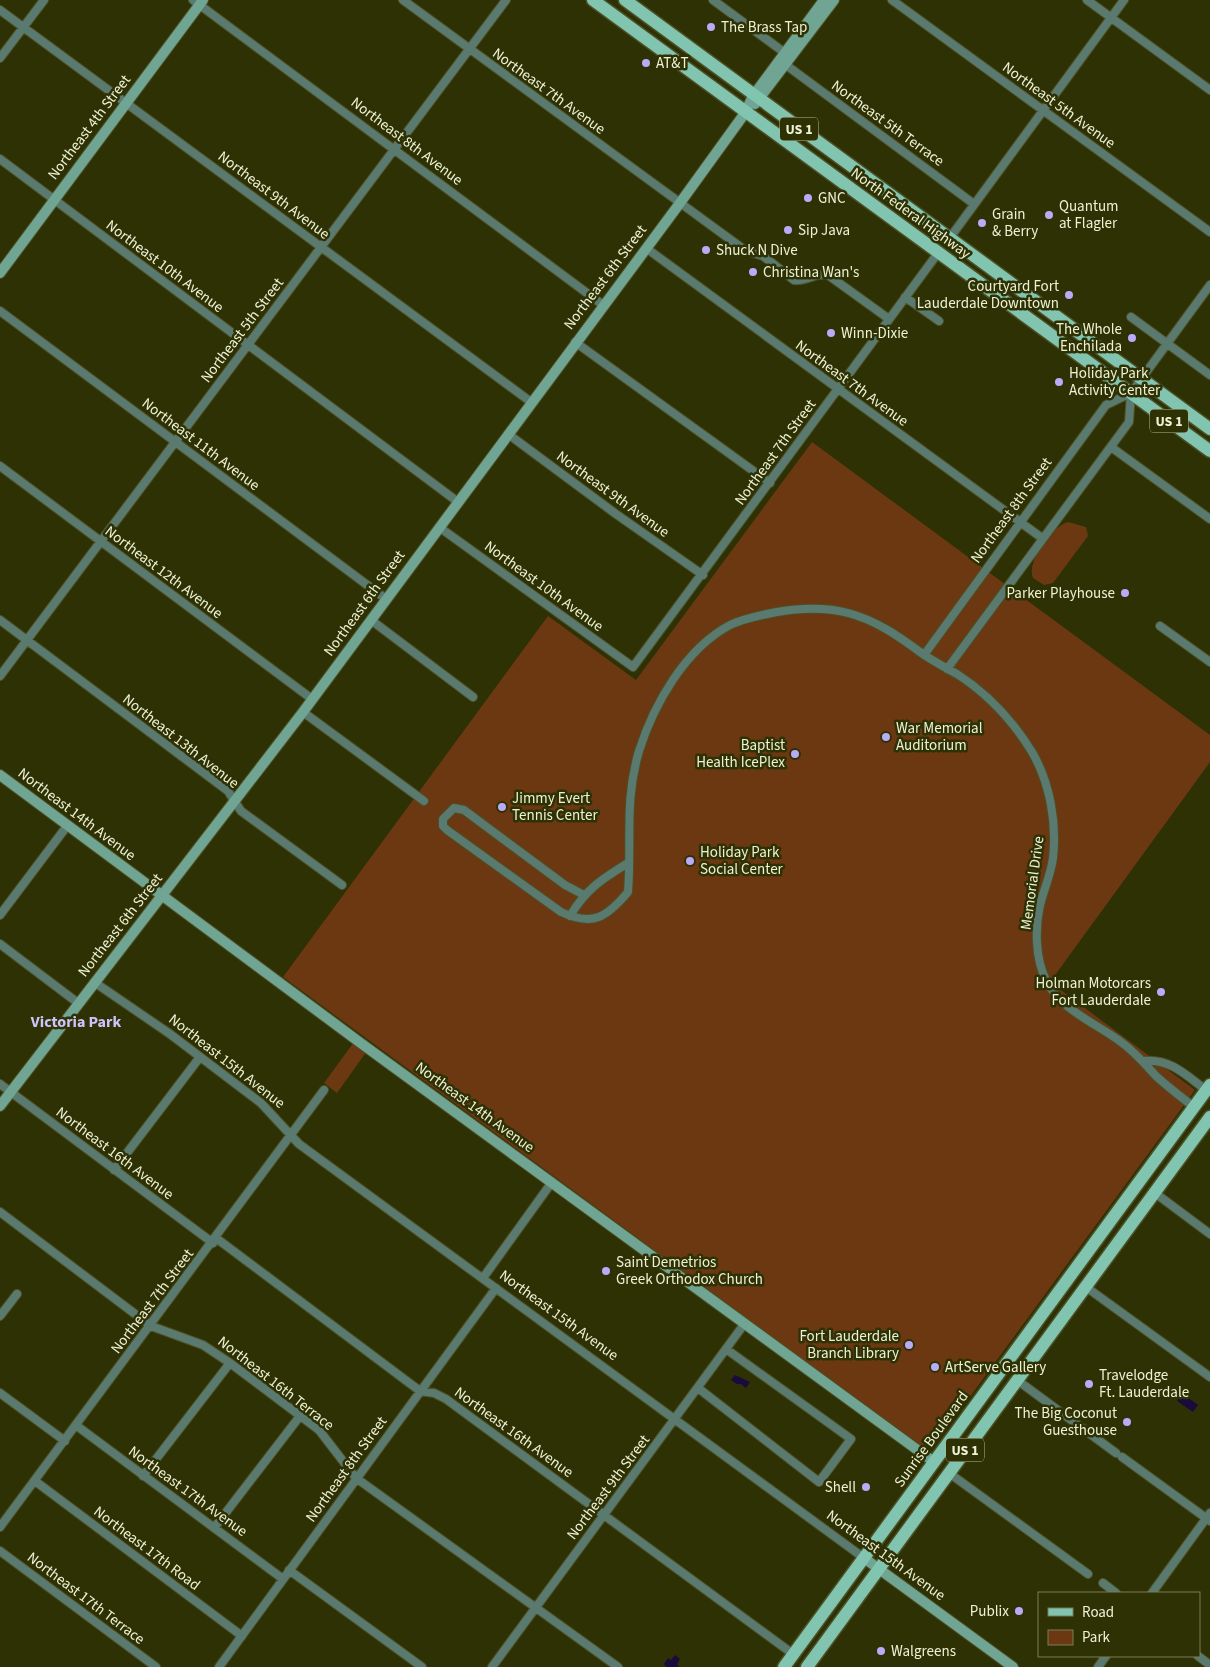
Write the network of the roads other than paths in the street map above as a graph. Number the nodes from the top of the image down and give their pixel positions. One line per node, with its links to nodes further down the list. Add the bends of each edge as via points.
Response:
1 (44, 0): 15 (street)
2 (403, 0): 16 (street, Northeast 7th Avenue)
3 (506, 0): 16 (street, Northeast 5th Street)
4 (594, 0): 24 (main road, North Federal Highway / US 1)
5 (625, 0): 21 (main road, North Federal Highway / US 1)
6 (713, 0): 17 (street)
7 (824, 0): 17 (street, Northeast 6th Street)
8 (834, 0): 19 (street, Northeast 6th Street)
9 (892, 0): 23 (street, Northeast 5th Avenue)
10 (1087, 0): 14 (street)
11 (1124, 0): 14 (street)
12 (198, 2): 22 (street, Northeast 4th Street); 25 (street, Northeast 8th Avenue)
13 (0, 10): 15 (street, Northeast 9th Avenue)
14 (1111, 18): 20 (street); 23 (street)
15 (24, 27): 18 (street); 22 (street, Northeast 9th Avenue)
16 (469, 49): 25 (street, Northeast 5th Street); 28 (street, Northeast 7th Avenue)
17 (784, 53): 21 (street, Northeast 6th Street)
18 (0, 58)
19 (786, 65): 21 (street, Northeast 6th Street); 29 (street, Northeast 5th Terrace)
20 (1210, 90)
21 (756, 98): 24 (street, Northeast 6th Street); 32 (main road, North Federal Highway / US 1)
22 (126, 103): 27 (street, Northeast 4th Street); 33 (street, Northeast 9th Avenue)
23 (1044, 110): 29 (street); 30 (street, Northeast 5th Avenue)
24 (745, 113): 28 (street, Northeast 6th Street); 31 (main road, North Federal Highway / US 1)
25 (394, 149): 33 (street, Northeast 5th Street); 40 (street, Northeast 8th Avenue)
26 (0, 159): 27 (street, Northeast 10th Avenue)
27 (54, 200): 37 (street, Northeast 4th Street); 47 (street, Northeast 10th Avenue)
28 (680, 203): 34 (street, Northeast 6th Street); 43 (street, Northeast 7th Avenue, via 746,252 763,256 794,280 806,280 816,274 828,275)
29 (974, 204): 32 (street)
30 (1210, 232)
31 (919, 239): 32 (main road); 35 (main road, North Federal Highway / US 1)
32 (949, 239): 36 (main road, North Federal Highway / US 1)
33 (321, 247): 47 (street, Northeast 5th Street); 52 (street, Northeast 9th Avenue)
34 (646, 248): 40 (street, Northeast 6th Street); 50 (street, Northeast 7th Avenue)
35 (938, 253): 36 (main road); 39 (street, Northeast 7th Street); 51 (main road, North Federal Highway / US 1)
36 (974, 257): 49 (main road, North Federal Highway / US 1)
37 (0, 273)
38 (1210, 285): 46 (street, Northeast 8th Street)
39 (905, 297): 43 (street, Northeast 7th Street); 44 (street)
40 (603, 305): 45 (street, Northeast 6th Street)
41 (0, 311): 55 (street, Northeast 11th Avenue)
42 (1131, 317): 46 (street)
43 (889, 319): 50 (street, Northeast 7th Street)
44 (939, 321)
45 (575, 342): 52 (street, Northeast 6th Street); 59 (street)
46 (1168, 344): 48 (street); 49 (street, Northeast 8th Street)
47 (247, 345): 55 (street, Northeast 5th Street); 60 (street, Northeast 10th Avenue)
48 (1210, 375)
49 (1141, 379): 51 (street, Northeast 8th Street); 53 (main road, North Federal Highway / US 1)
50 (837, 389): 59 (street, Northeast 7th Street); 62 (street, Northeast 7th Avenue)
51 (1130, 393): 56 (street, via 1129,422); 57 (main road, North Federal Highway / US 1); 62 (street, Northeast 8th Street, via 1106,405)
52 (531, 402): 54 (street, Northeast 6th Street)
53 (1210, 430)
54 (508, 434): 60 (street, Northeast 6th Street); 66 (street, Northeast 9th Avenue)
55 (176, 443): 65 (street, Northeast 5th Street); 67 (street, Northeast 11th Avenue)
56 (1111, 447): 61 (street); 64 (street)
57 (1210, 451)
58 (0, 466): 65 (street, Northeast 12th Avenue)
59 (770, 483): 66 (street, Northeast 7th Street)
60 (458, 502): 63 (street, Northeast 6th Street)
61 (1210, 519)
62 (1019, 522): 64 (street, Northeast 7th Avenue); 72 (street, Northeast 8th Street)
63 (440, 527): 67 (street, Northeast 6th Street); 74 (street, Northeast 10th Avenue)
64 (1042, 538): 75 (street)
65 (100, 542): 71 (street, Northeast 5th Street); 78 (street, Northeast 12th Avenue)
66 (703, 575): 74 (street, Northeast 7th Street)
67 (386, 599): 69 (street, Northeast 6th Street)
68 (0, 620): 71 (street, Northeast 13th Avenue)
69 (371, 620): 77 (street); 78 (street, Northeast 6th Street)
70 (1160, 626): 73 (street)
71 (27, 640): 76 (street, Northeast 5th Street); 81 (street, Northeast 13th Avenue, via 228,791)
72 (924, 654): 75 (street, Memorial Drive); 84 (street, Memorial Drive, via 872,622 830,609 796,608 760,615 730,626 704,644 683,667 650,720 629,796)
73 (1210, 662)
74 (633, 667)
75 (947, 669): 96 (street, Memorial Drive, via 993,702 1012,723 1033,754 1045,780 1054,819 1053,859 1039,908 1037,952 1046,981 1066,1005)
76 (0, 676)
77 (473, 697)
78 (312, 699): 79 (street, Northeast 6th Street)
79 (303, 712): 81 (street, Northeast 6th Street); 82 (street)
80 (0, 775): 83 (street, Northeast 14th Avenue)
81 (235, 801): 87 (street, Northeast 13th Avenue, via 240,811); 89 (street, Northeast 6th Street)
82 (424, 801)
83 (67, 826): 89 (street, Northeast 14th Avenue); 90 (street)
84 (628, 863): 85 (street); 86 (street, Memorial Drive)
85 (612, 873): 86 (street); 88 (street)
86 (629, 882): 91 (street, Memorial Drive, via 628,892 600,918 582,920)
87 (342, 884)
88 (584, 895): 91 (street); 91 (street, via 565,885 464,810 454,808 443,819 447,830)
89 (163, 896): 93 (street, Northeast 6th Street); 106 (street, Northeast 14th Avenue)
90 (0, 915)
91 (570, 916)
92 (0, 944): 94 (street)
93 (94, 982): 94 (street, Northeast 6th Street); 95 (street, Northeast 15th Avenue)
94 (78, 1003): 100 (street, Northeast 6th Street)
95 (200, 1057): 104 (street, Northeast 15th Avenue, via 261,1103); 105 (street)
96 (1144, 1061): 98 (street, via 1154,1060 1174,1066); 102 (street, Memorial Drive, via 1168,1087)
97 (0, 1084): 100 (street, Northeast 16th Avenue)
98 (1208, 1088): 102 (main road, Sunrise Boulevard / US 1); 103 (main road)
99 (324, 1090): 104 (street, Northeast 7th Street)
100 (10, 1092): 101 (street, Northeast 6th Street); 105 (street, Northeast 16th Avenue)
101 (0, 1106)
102 (1194, 1107): 111 (main road, Sunrise Boulevard / US 1)
103 (1207, 1121): 107 (main road, US 1)
104 (292, 1134): 110 (street, Northeast 7th Street); 112 (street, Northeast 15th Avenue, via 299,1144)
105 (114, 1170): 110 (street, Northeast 16th Avenue)
106 (552, 1182): 112 (street); 117 (street, Northeast 14th Avenue)
107 (1154, 1193): 109 (street); 113 (main road, US 1)
108 (0, 1212): 118 (street, Northeast 16th Terrace)
109 (1210, 1234)
110 (215, 1240): 118 (street, Northeast 7th Street); 124 (street, Northeast 16th Avenue)
111 (1088, 1252): 113 (main road, via 1083,1270); 130 (main road, Sunrise Boulevard / US 1)
112 (483, 1278): 114 (street, Northeast 15th Avenue)
113 (1086, 1286): 121 (street); 122 (main road, US 1)
114 (496, 1288): 124 (street, Northeast 8th Street); 127 (street, Northeast 15th Avenue)
115 (17, 1294): 116 (street)
116 (0, 1316)
117 (745, 1323): 119 (street, Northeast 9th Street); 130 (street, Northeast 14th Avenue)
118 (151, 1326): 120 (street, Northeast 16th Terrace, via 203,1345); 128 (street, Northeast 7th Street)
119 (726, 1349): 123 (street, Northeast 9th Street); 123 (street, via 850,1439 819,1482)
120 (230, 1363): 126 (street, Northeast 16th Terrace); 132 (street)
121 (1210, 1377)
122 (1017, 1380): 131 (main road, US 1); 136 (street)
123 (698, 1388): 127 (street, Northeast 9th Street)
124 (420, 1391): 133 (street, Northeast 8th Street); 135 (street, Northeast 16th Avenue, via 434,1392 446,1399)
125 (0, 1393): 129 (street)
126 (300, 1416): 133 (street, Northeast 16th Terrace, via 318,1430); 138 (street)
127 (675, 1420): 135 (street, Northeast 9th Street); 140 (street, Northeast 15th Avenue)
128 (77, 1426): 129 (street, Northeast 7th Street); 132 (street, Northeast 17th Avenue)
129 (65, 1441): 134 (street, Northeast 7th Street)
130 (934, 1462): 140 (main road, Sunrise Boulevard / US 1)
131 (949, 1473): 141 (main road, US 1); 143 (street)
132 (143, 1476): 138 (street, Northeast 17th Avenue)
133 (356, 1478): 142 (street, Northeast 8th Street); 148 (street, Northeast 16th Terrace)
134 (35, 1481): 137 (street, Northeast 7th Street); 149 (street, Northeast 17th Road)
135 (604, 1514): 148 (street, Northeast 9th Street); 150 (street, Northeast 16th Avenue)
136 (1209, 1518): 147 (street)
137 (0, 1527)
138 (214, 1528): 144 (street, Northeast 17th Avenue)
139 (0, 1551): 155 (street, Northeast 17th Terrace)
140 (864, 1558): 141 (street, Northeast 15th Avenue); 150 (main road, Sunrise Boulevard / US 1)
141 (879, 1569): 154 (main road, US 1); 160 (street, Northeast 15th Avenue)
142 (289, 1570): 144 (street, Northeast 8th Street); 156 (street)
143 (1088, 1574)
144 (282, 1579): 149 (street, Northeast 8th Street)
145 (1103, 1583): 146 (street)
146 (1115, 1592)
147 (1153, 1592)
148 (536, 1607): 157 (street, Northeast 9th Street); 158 (street, Northeast 16th Terrace)
149 (242, 1636): 153 (street, Northeast 8th Street)
150 (793, 1654): 159 (main road, Sunrise Boulevard / US 1)
151 (1199, 1657): 152 (street)
152 (1210, 1665)
153 (221, 1666)
154 (809, 1666)
155 (156, 1667)
156 (422, 1667)
157 (492, 1667)
158 (618, 1667)
159 (784, 1667)
160 (1013, 1667)

